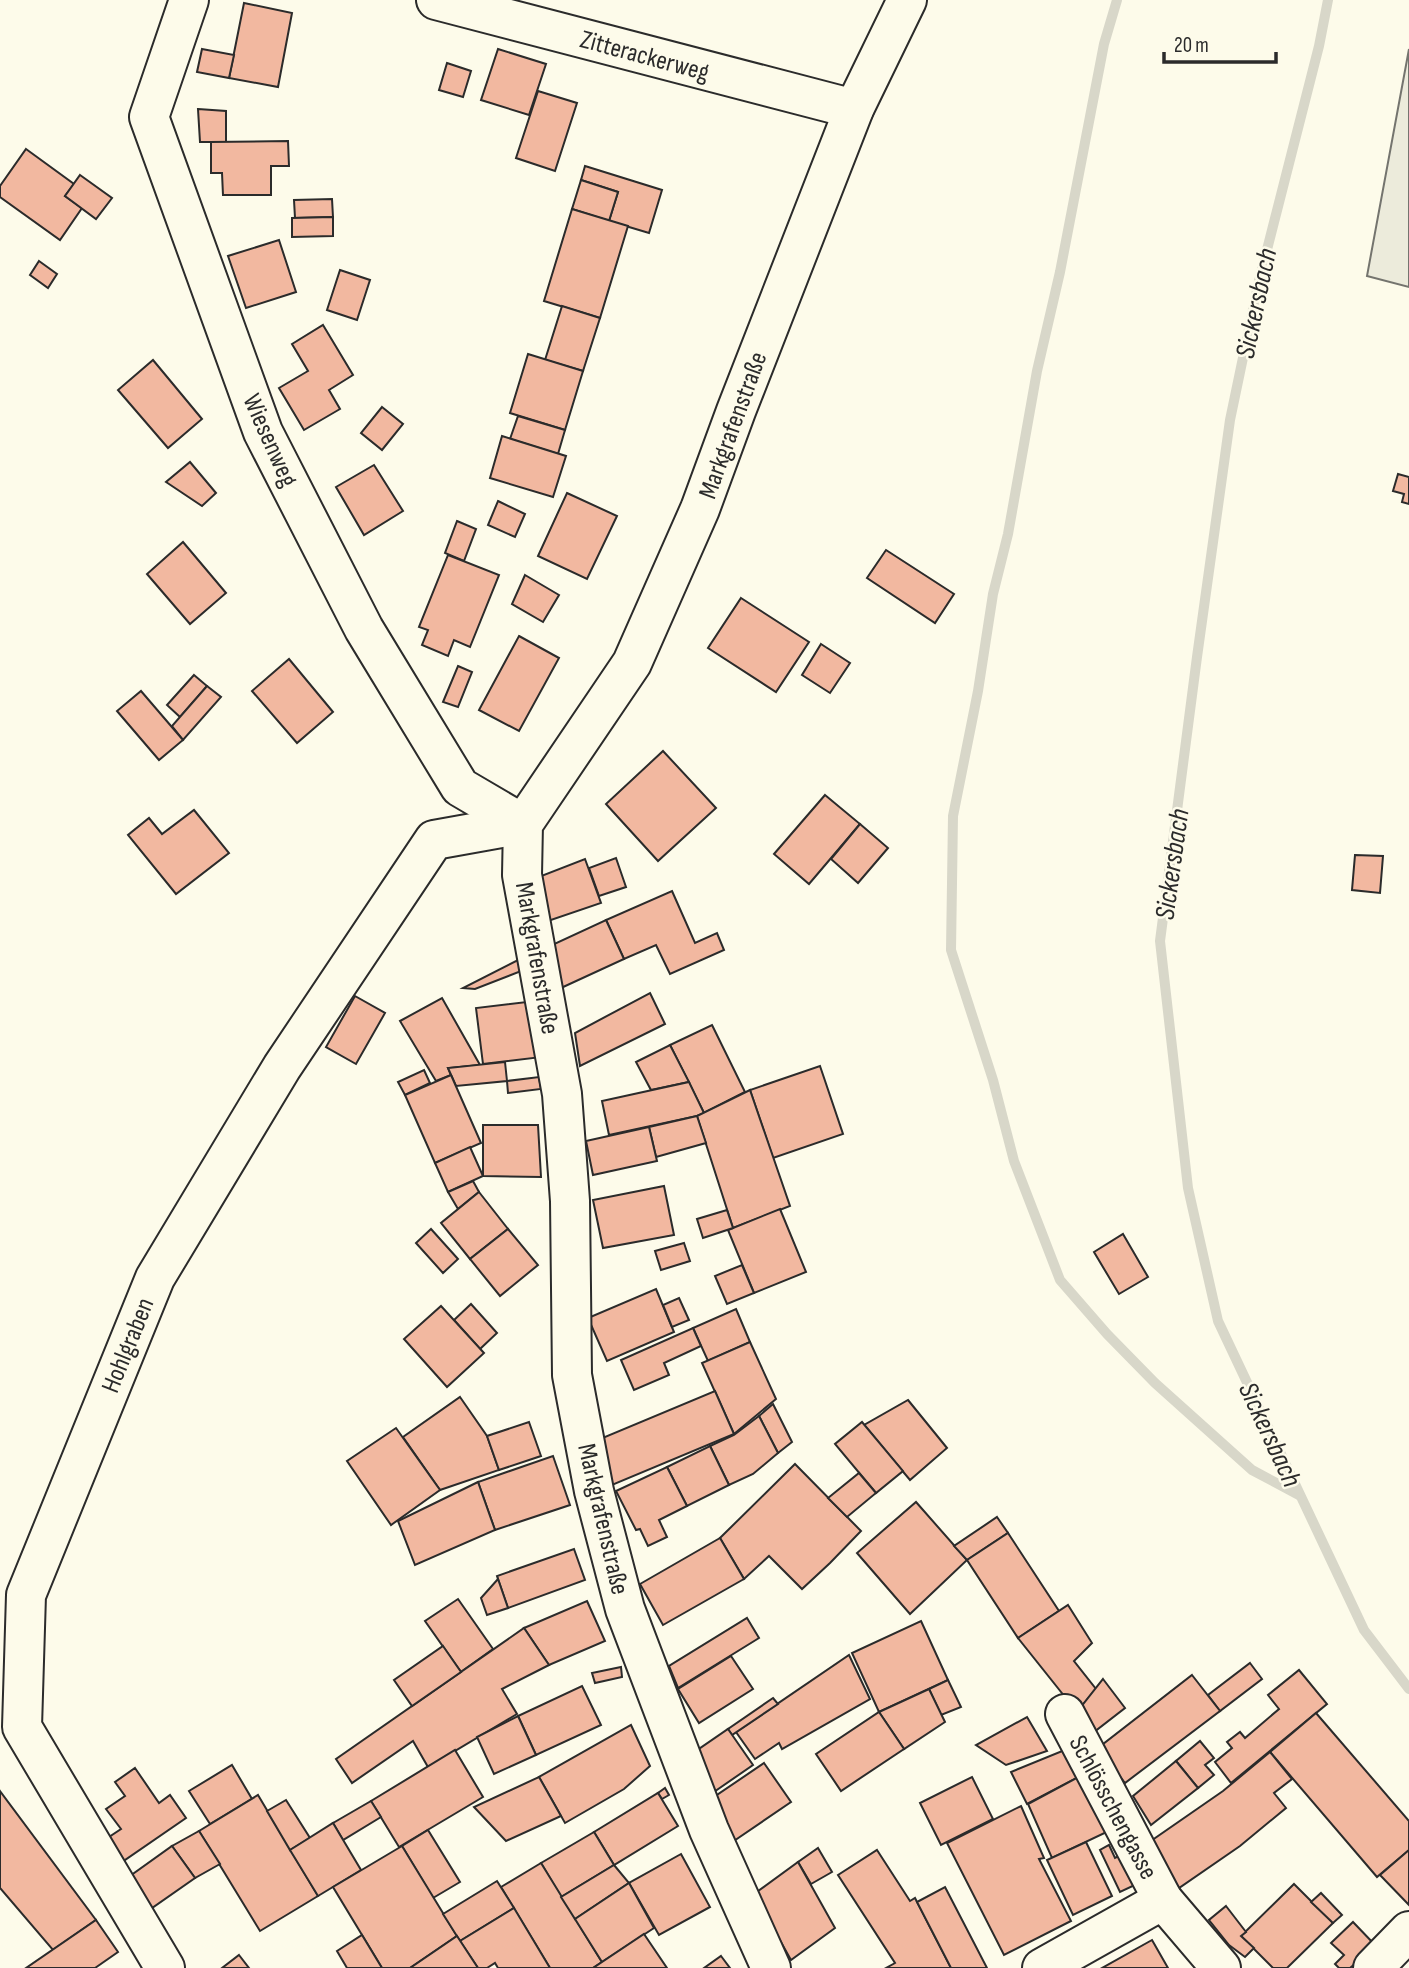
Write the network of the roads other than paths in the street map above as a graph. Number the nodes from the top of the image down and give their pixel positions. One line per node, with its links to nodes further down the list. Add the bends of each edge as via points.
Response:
1 (188, 0): 5 (street, Wiesenweg, via 149,117 263,432 364,629 460,787)
2 (436, 0): 4 (street, Zitterackerweg)
3 (907, 0): 4 (street, Markgrafenstraße)
4 (853, 109): 5 (street, Markgrafenstraße, via 701,509 632,663)
5 (523, 824): 6 (street, Hohlgraben, via 434,840 282,1067 155,1278); 11 (street, Markgrafenstraße, via 522,875 562,1094 570,1201 572,1376 594,1491 625,1609 709,1830)
6 (13, 1586): 10 (street, Hohlgraben, via 22,1727)
7 (1065, 1714): 8 (street, Schlösschengasse)
8 (1163, 1900): 12 (street); 13 (street, Schlösschengasse)
9 (1409, 1931): 14 (street)
10 (165, 1968)
11 (771, 1968)
12 (1042, 1968)
13 (1221, 1968)
14 (1373, 1968)

